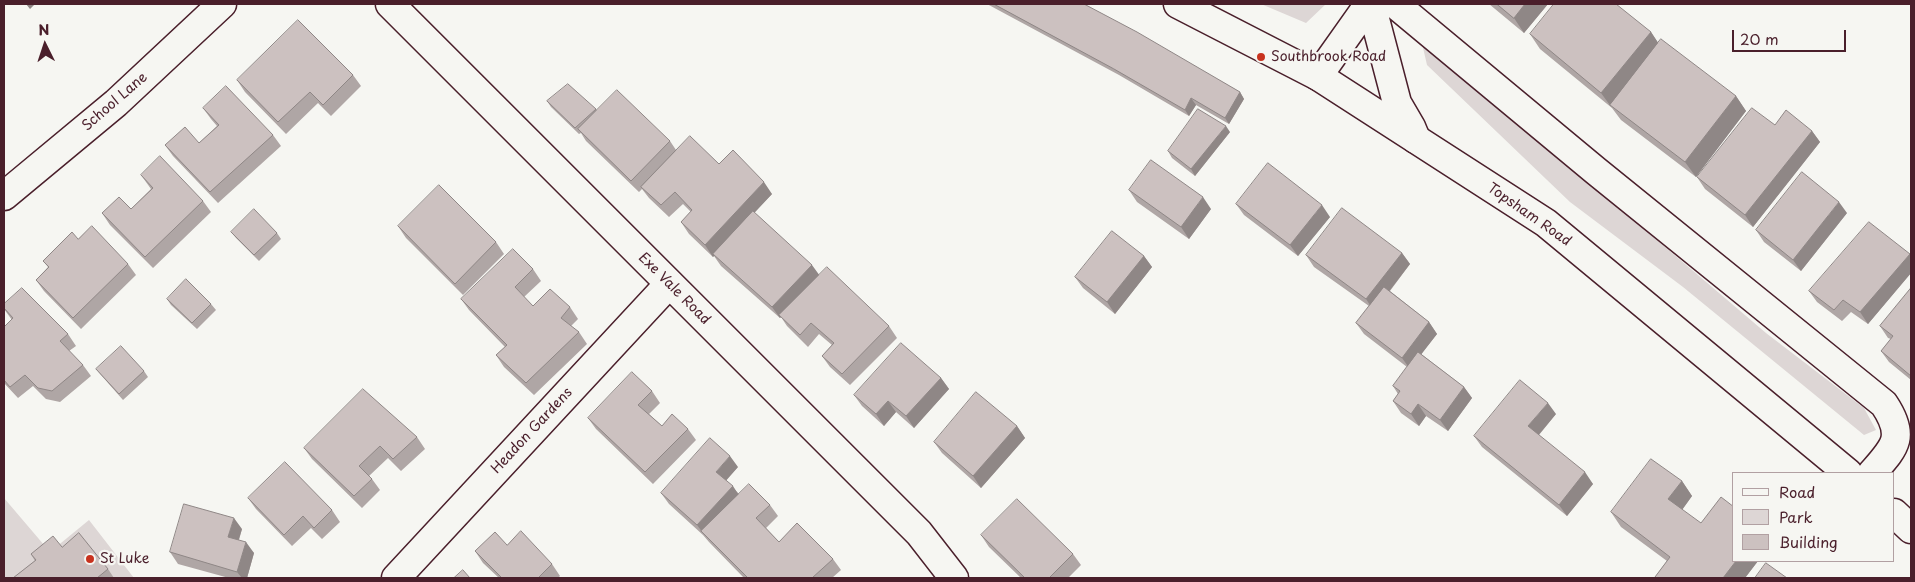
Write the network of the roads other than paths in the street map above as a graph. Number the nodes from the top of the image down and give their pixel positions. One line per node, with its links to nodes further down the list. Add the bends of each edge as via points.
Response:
1 (222, 4): 8 (street, School Lane, via 116,103)
2 (390, 4): 9 (street, Exe Vale Road)
3 (1178, 4): 6 (street, Topsham Road)
4 (1370, 4): 6 (street); 7 (street, via 1397,103)
5 (1395, 4): 11 (street, via 1884,404 1894,419 1896,435 1891,451)
6 (1318, 76): 7 (street, Topsham Road)
7 (1416, 139): 10 (street, Topsham Road, via 1546,223)
8 (4, 196)
9 (669, 284): 14 (street, Headon Gardens); 15 (street, Exe Vale Road, via 919,533)
10 (1847, 472)
11 (1873, 472)
12 (1895, 514): 13 (street)
13 (1911, 529)
14 (396, 578)
15 (954, 578)

